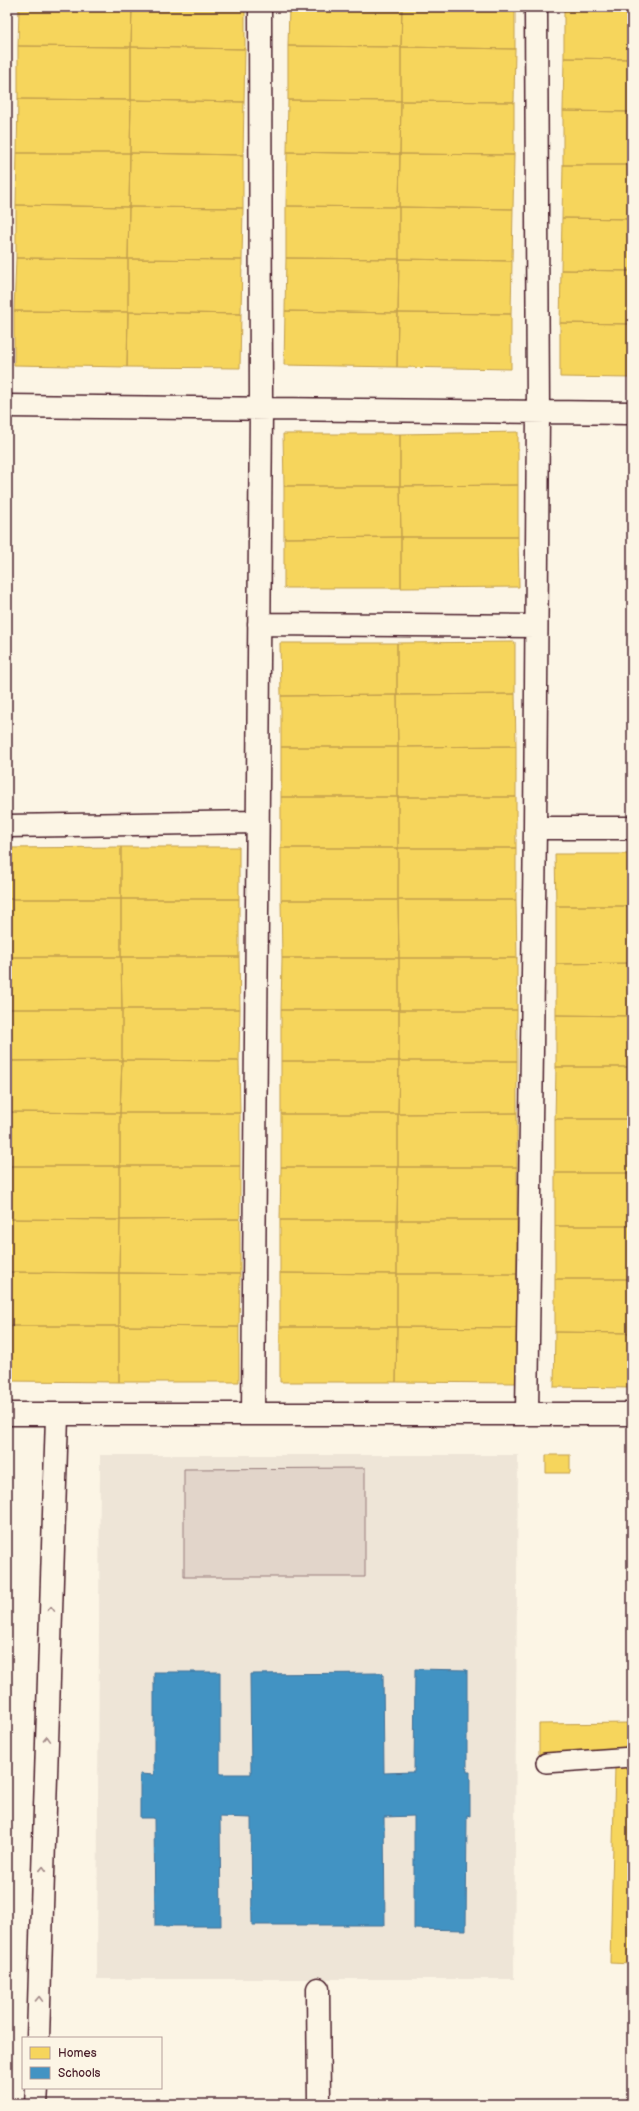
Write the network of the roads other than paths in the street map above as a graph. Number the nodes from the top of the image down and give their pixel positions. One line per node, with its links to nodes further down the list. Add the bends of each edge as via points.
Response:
1 (260, 7): 4 (street)
2 (536, 7): 5 (street)
3 (7, 406): 4 (street)
4 (261, 409): 5 (street); 7 (street)
5 (538, 412): 6 (street); 8 (street)
6 (632, 413)
7 (259, 624): 8 (street); 9 (street)
8 (536, 626): 11 (street)
9 (258, 822): 10 (street); 15 (street)
10 (7, 826)
11 (535, 828): 12 (street); 13 (street)
12 (632, 828)
13 (527, 1412): 15 (street); 16 (street)
14 (7, 1414): 17 (street)
15 (253, 1414): 17 (street)
16 (632, 1414)
17 (57, 1416): 21 (street, one-way to 17)
18 (632, 1757): 19 (lane)
19 (546, 1763)
20 (318, 1989): 24 (street)
21 (38, 2037)
22 (37, 2089): 23 (street)
23 (36, 2104)
24 (319, 2104)

